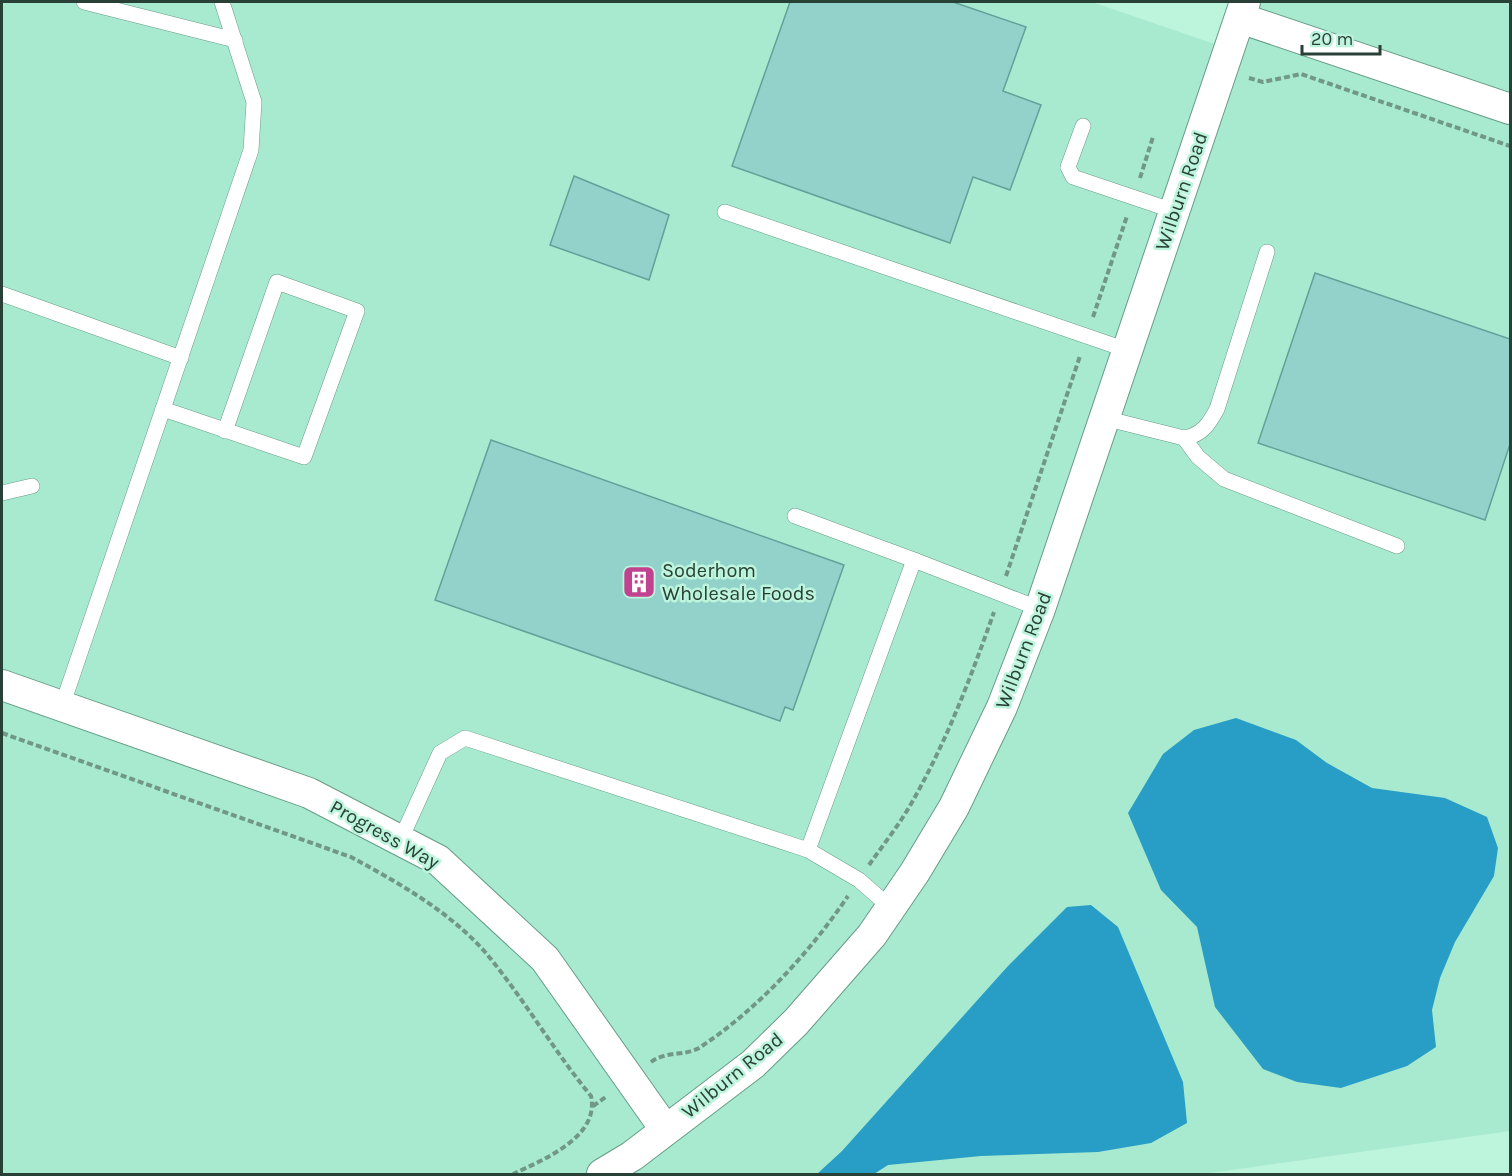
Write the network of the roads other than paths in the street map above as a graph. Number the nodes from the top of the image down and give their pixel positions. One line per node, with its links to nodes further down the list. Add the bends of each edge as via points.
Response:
1 (84, 2): 4 (lane)
2 (222, 2): 4 (lane)
3 (1243, 10): 5 (street); 7 (street, Wilburn Road)
4 (235, 40): 12 (lane, via 254,102 251,150)
5 (1510, 109)
6 (1083, 126): 7 (lane, via 1068,167 1073,177)
7 (1174, 211): 11 (street, Wilburn Road)
8 (725, 212): 11 (lane)
9 (1267, 252): 16 (lane, via 1217,408 1196,436)
10 (2, 294): 12 (lane)
11 (1127, 350): 14 (street, Wilburn Road)
12 (181, 358): 13 (lane)
13 (163, 409): 15 (lane); 24 (lane)
14 (1104, 418): 16 (lane); 22 (street, Wilburn Road)
15 (225, 431): 15 (lane, via 304,457 357,311 277,282)
16 (1184, 438): 20 (lane, via 1198,457 1224,479)
17 (32, 486): 18 (lane)
18 (2, 493)
19 (795, 516): 21 (lane)
20 (1398, 546)
21 (914, 560): 22 (lane); 26 (lane)
22 (1040, 609): 27 (street, Wilburn Road, via 980,756 954,807)
23 (2, 685): 24 (street, Progress Way)
24 (62, 706): 25 (street, Progress Way, via 309,793)
25 (400, 841): 26 (lane, via 440,753 465,738); 28 (street, Progress Way, via 438,860 544,959)
26 (808, 850): 27 (lane, via 859,880)
27 (891, 908): 28 (street, Wilburn Road, via 872,936 796,1022 753,1064)
28 (665, 1129): 29 (street, Wilburn Road)
29 (602, 1174)

